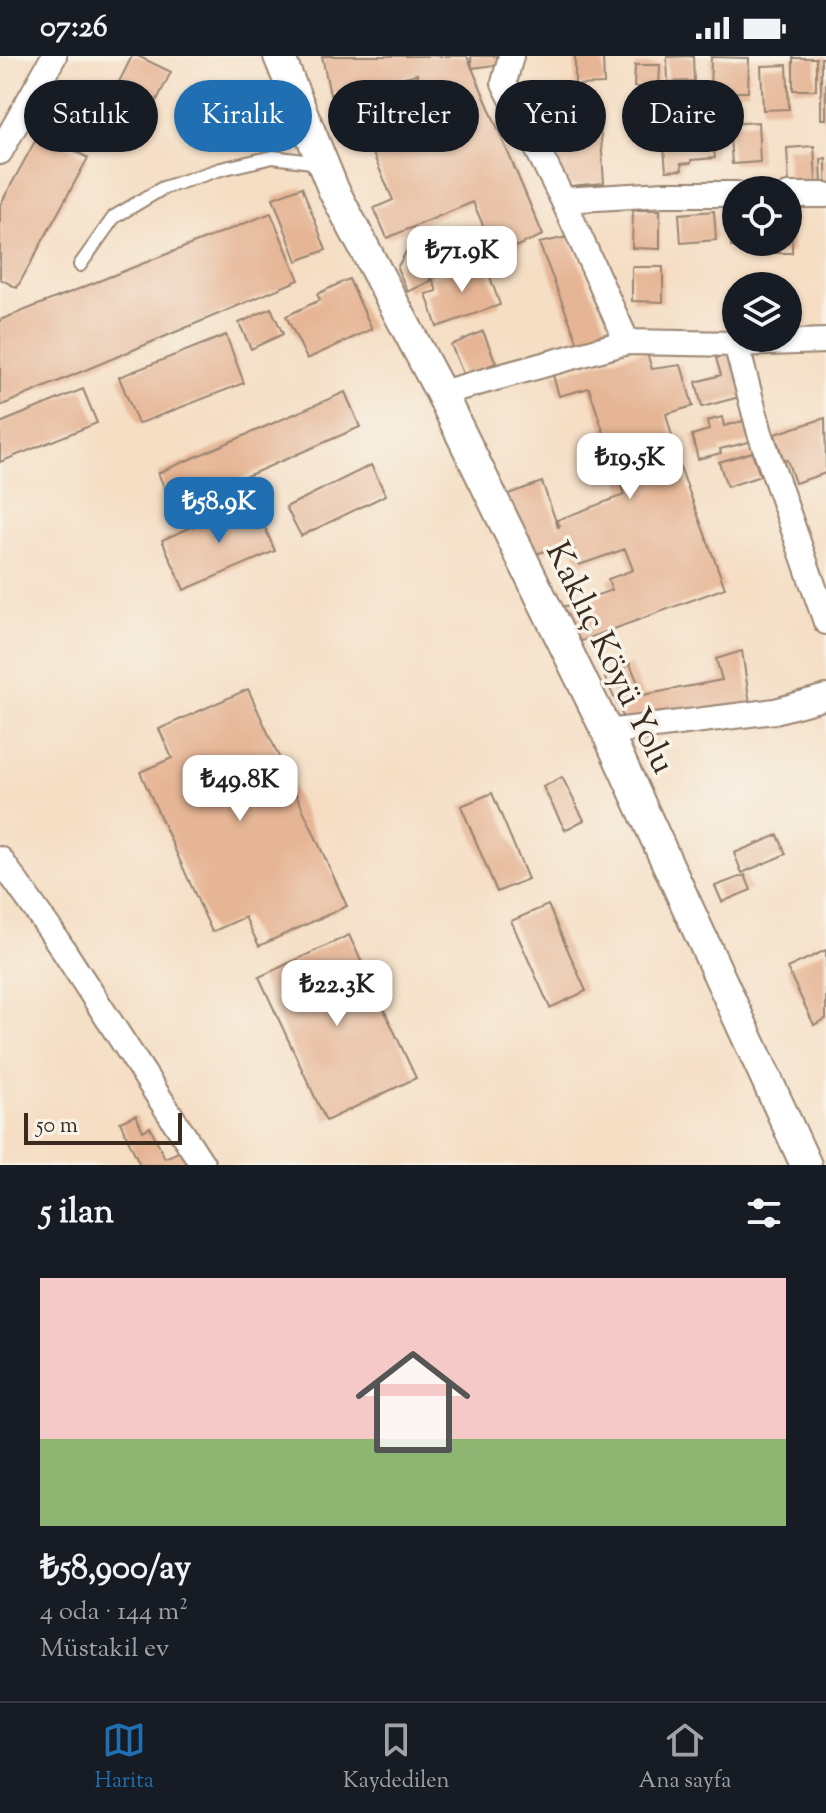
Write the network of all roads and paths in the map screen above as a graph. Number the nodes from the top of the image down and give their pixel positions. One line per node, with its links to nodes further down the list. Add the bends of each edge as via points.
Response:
1 (54, 56): 4 (street)
2 (279, 56): 5 (street, Kaklıç Köyü Yolu)
3 (511, 56): 9 (street, via 504,83)
4 (0, 152)
5 (322, 163): 10 (lane, via 273,157 163,188 114,217); 16 (street, Kaklıç Köyü Yolu)
6 (722, 194): 9 (street)
7 (802, 195): 8 (street)
8 (826, 195)
9 (563, 200): 12 (street)
10 (80, 265)
11 (826, 341): 13 (street)
12 (627, 342): 14 (street); 16 (street)
13 (802, 342)
14 (722, 344)
15 (738, 352): 17 (street, via 760,433)
16 (441, 393): 19 (street, Kaklıç Köyü Yolu)
17 (826, 619)
18 (826, 697): 19 (street, via 775,711)
19 (607, 732): 22 (street, Kaklıç Köyü Yolu)
20 (0, 859): 21 (street)
21 (203, 1165)
22 (806, 1165)

